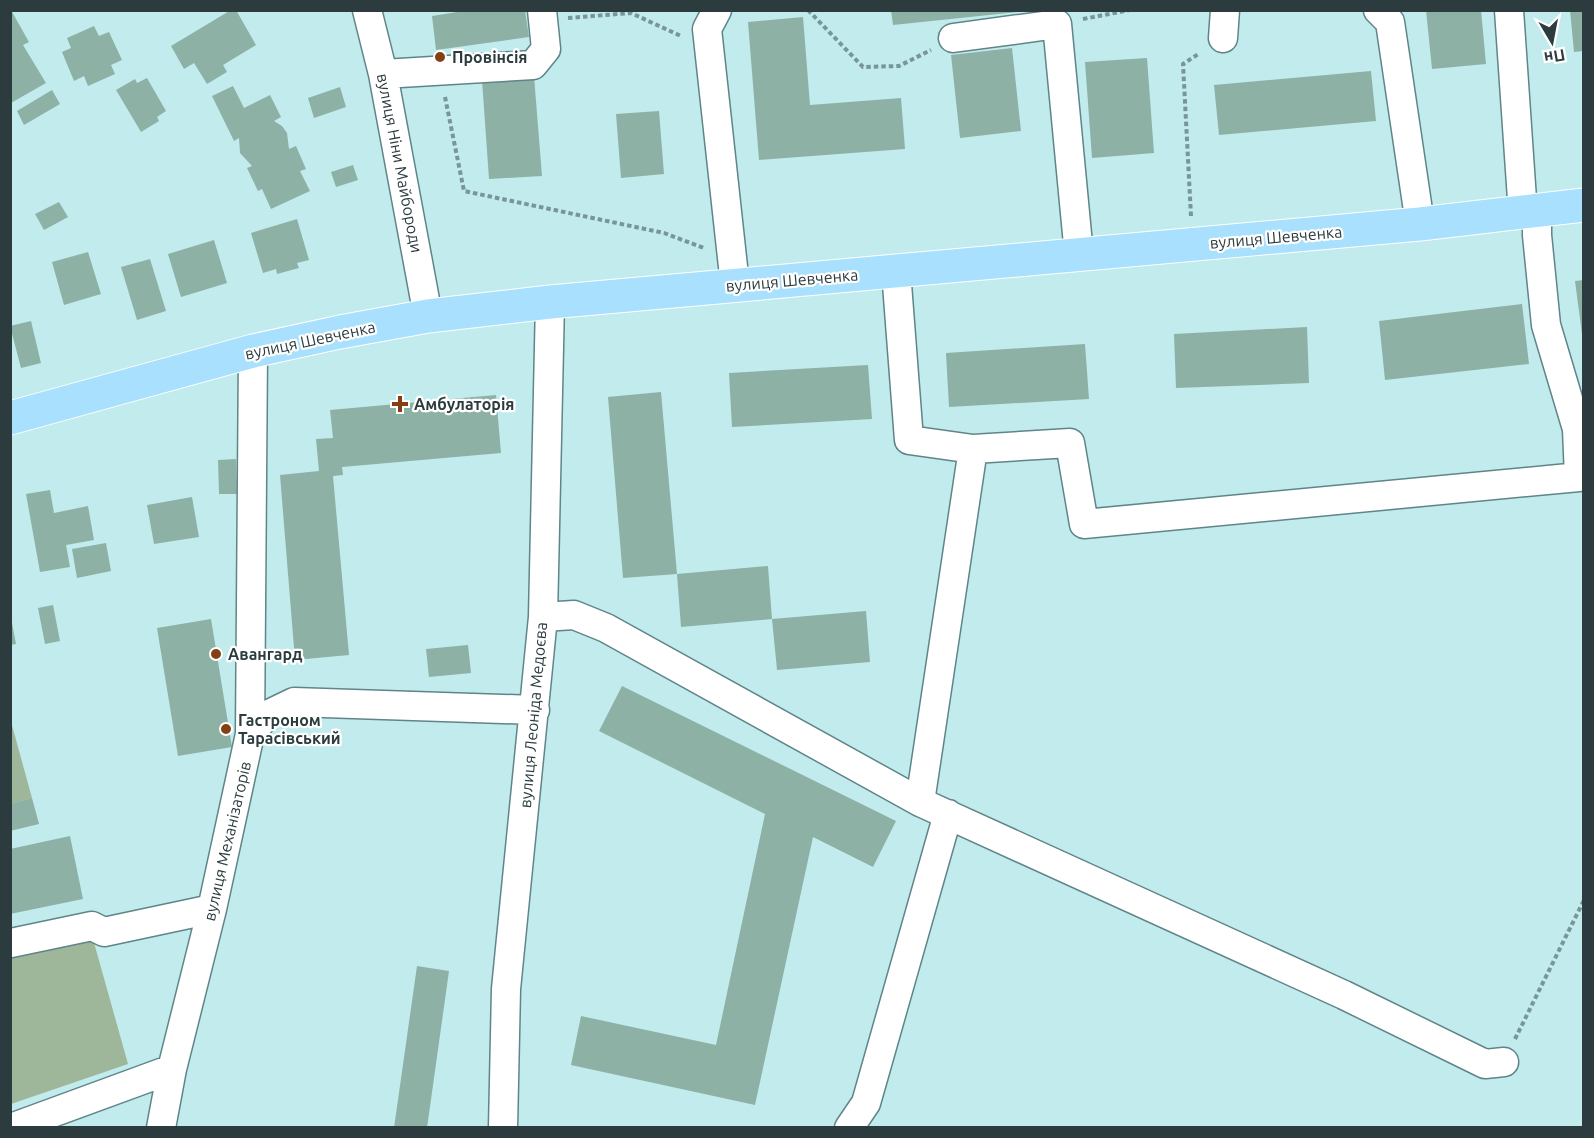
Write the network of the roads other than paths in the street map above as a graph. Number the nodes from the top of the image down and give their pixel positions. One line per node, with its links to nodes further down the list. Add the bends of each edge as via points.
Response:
1 (367, 10): 7 (street, вулиця Ніни Майбороди)
2 (717, 10): 13 (street, via 707,29)
3 (1378, 10): 10 (street, via 1390,22)
4 (1509, 10): 9 (street)
5 (542, 15): 7 (street, via 546,49 532,65)
6 (952, 38): 11 (street, via 1057,24)
7 (383, 74): 15 (street, вулиця Ніни Майбороди)
8 (1584, 205): 9 (main road, вулиця Шевченка)
9 (1530, 213): 10 (main road, вулиця Шевченка); 18 (street, via 1537,235 1546,325 1577,429 1579,477 1084,524 1070,443)
10 (1420, 224): 11 (main road, вулиця Шевченка)
11 (1079, 255): 12 (main road, вулиця Шевченка)
12 (896, 271): 13 (main road, вулиця Шевченка); 18 (street, via 909,440)
13 (734, 272): 14 (main road, вулиця Шевченка)
14 (550, 302): 15 (main road, вулиця Шевченка); 19 (street, вулиця Леоніда Медоєва)
15 (428, 316): 16 (main road, вулиця Шевченка)
16 (253, 351): 17 (main road, вулиця Шевченка); 21 (street, вулиця Механізаторів)
17 (10, 418)
18 (973, 449): 22 (street)
19 (543, 617): 20 (street, вулиця Леоніда Медоєва); 22 (street, via 574,615 606,628)
20 (535, 710): 21 (street, via 294,702 267,715); 30 (street, вулиця Леоніда Медоєва, via 506,989)
21 (250, 734): 24 (street, вулиця Механізаторів)
22 (920, 802): 23 (street)
23 (948, 814): 26 (street, via 1344,995 1485,1064); 31 (street, via 866,1103)
24 (212, 909): 25 (street, via 104,932 92,926); 27 (street, вулиця Механізаторів)
25 (11, 943)
26 (1504, 1062)
27 (172, 1069): 28 (street); 29 (street, вулиця Механізаторів)
28 (10, 1128)
29 (161, 1128)
30 (502, 1128)
31 (849, 1128)

